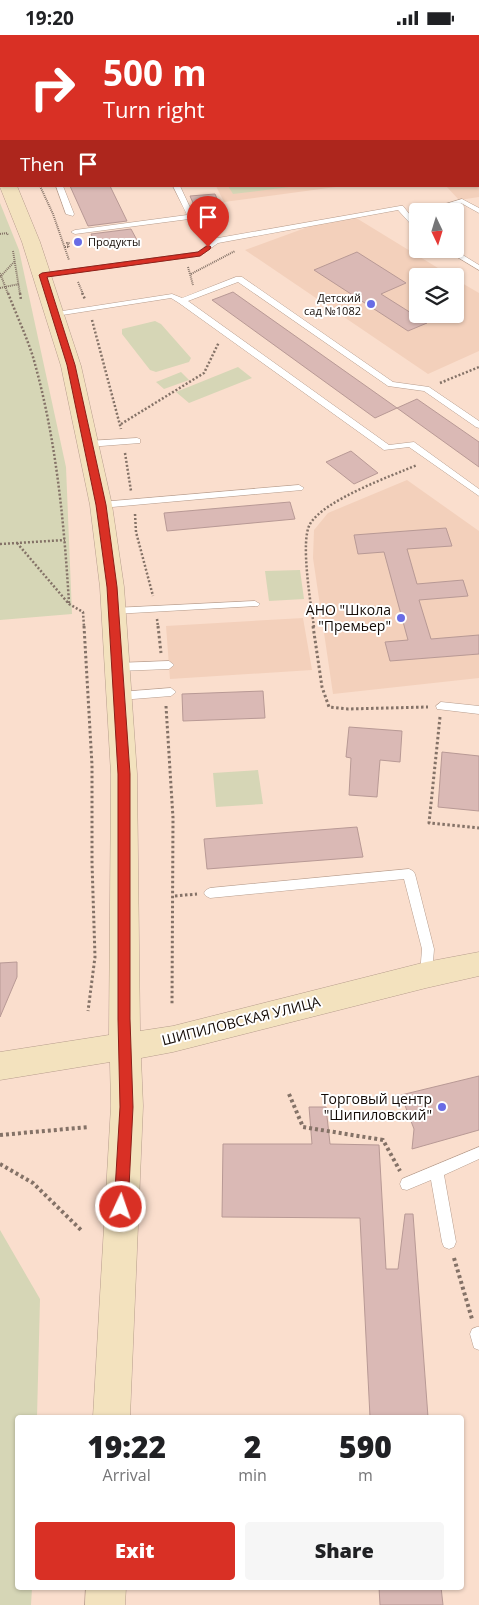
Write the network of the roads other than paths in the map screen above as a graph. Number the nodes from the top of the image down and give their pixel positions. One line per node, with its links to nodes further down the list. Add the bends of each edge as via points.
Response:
1 (8, 187): 16 (street)
2 (59, 187): 8 (lane)
3 (176, 187): 10 (lane)
4 (479, 199): 5 (lane)
5 (462, 201): 6 (lane); 7 (lane)
6 (455, 203)
7 (479, 211)
8 (70, 215)
9 (407, 216): 11 (lane); 13 (lane, via 400,208)
10 (191, 217): 12 (lane); 13 (lane)
11 (409, 219)
12 (75, 232)
13 (216, 241): 16 (lane, via 200,254)
14 (463, 258): 15 (lane)
15 (479, 268)
16 (42, 275): 18 (street)
17 (182, 301): 18 (lane, via 172,296); 19 (lane, via 239,279 391,384 426,389); 23 (lane, via 387,448 411,444)
18 (56, 315): 21 (street, via 71,365)
19 (479, 425)
20 (137, 441): 21 (lane)
21 (88, 444): 24 (street)
22 (299, 488): 24 (lane)
23 (479, 493)
24 (101, 505): 26 (street)
25 (255, 604): 26 (lane)
26 (114, 611): 28 (street)
27 (165, 665): 28 (lane)
28 (118, 667): 30 (street)
29 (168, 692): 30 (lane)
30 (120, 696): 36 (street, via 124,774)
31 (441, 707): 32 (lane)
32 (479, 710)
33 (210, 893): 35 (lane, via 409,874 428,949)
34 (479, 964): 35 (street, ШИПИЛОВСКАЯ УЛИЦА)
35 (426, 975): 36 (street, ШИПИЛОВСКАЯ УЛИЦА, via 173,1039)
36 (125, 1048): 37 (street, ШИПИЛОВСКАЯ УЛИЦА); 42 (street, via 127,1107)
37 (0, 1066)
38 (479, 1153): 39 (lane)
39 (436, 1171): 40 (lane); 41 (lane)
40 (408, 1184)
41 (449, 1242)
42 (112, 1415)
43 (106, 1590): 44 (street)
44 (105, 1605)

